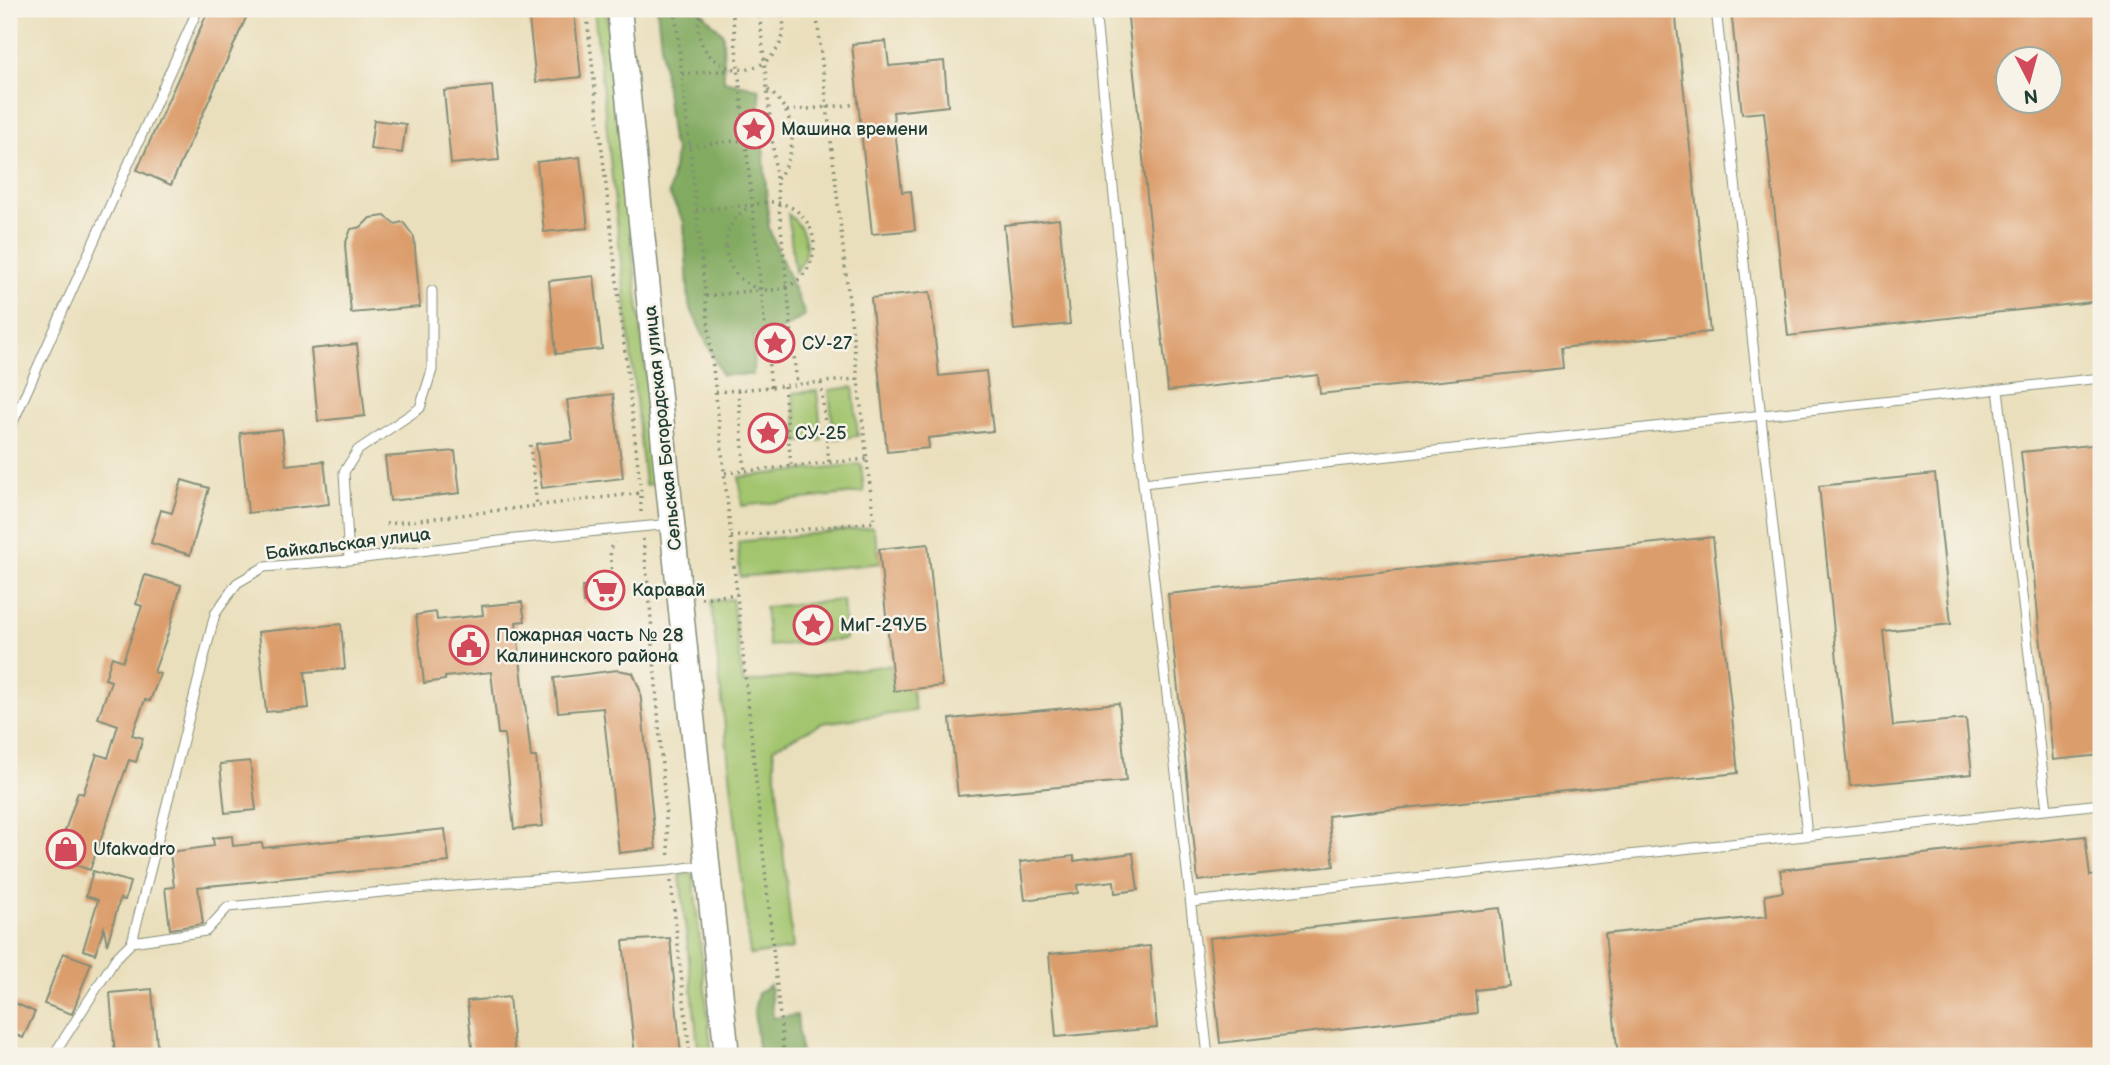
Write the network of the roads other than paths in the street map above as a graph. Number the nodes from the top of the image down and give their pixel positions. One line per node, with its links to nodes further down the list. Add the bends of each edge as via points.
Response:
1 (198, 9): 9 (lane)
2 (619, 9): 11 (main road, Сельская Богородская улица)
3 (1095, 9): 10 (lane)
4 (1716, 9): 8 (lane)
5 (432, 291): 12 (lane, via 432,370 419,408 358,450 344,472)
6 (2101, 378): 7 (lane)
7 (1998, 389): 8 (lane); 14 (lane)
8 (1762, 415): 10 (lane); 15 (lane)
9 (9, 431)
10 (1143, 483): 17 (lane)
11 (673, 524): 12 (lane, Байкальская улица); 16 (main road, Сельская Богородская улица)
12 (349, 560): 18 (lane, Байкальская улица, via 264,567 237,583 215,614)
13 (2101, 804): 14 (lane)
14 (2047, 810): 15 (lane)
15 (1807, 835): 17 (lane)
16 (707, 865): 18 (lane, via 228,907 206,931); 20 (main road, Сельская Богородская улица)
17 (1191, 902): 21 (lane)
18 (132, 942): 19 (lane, via 116,958)
19 (53, 1056)
20 (727, 1056)
21 (1208, 1056)

